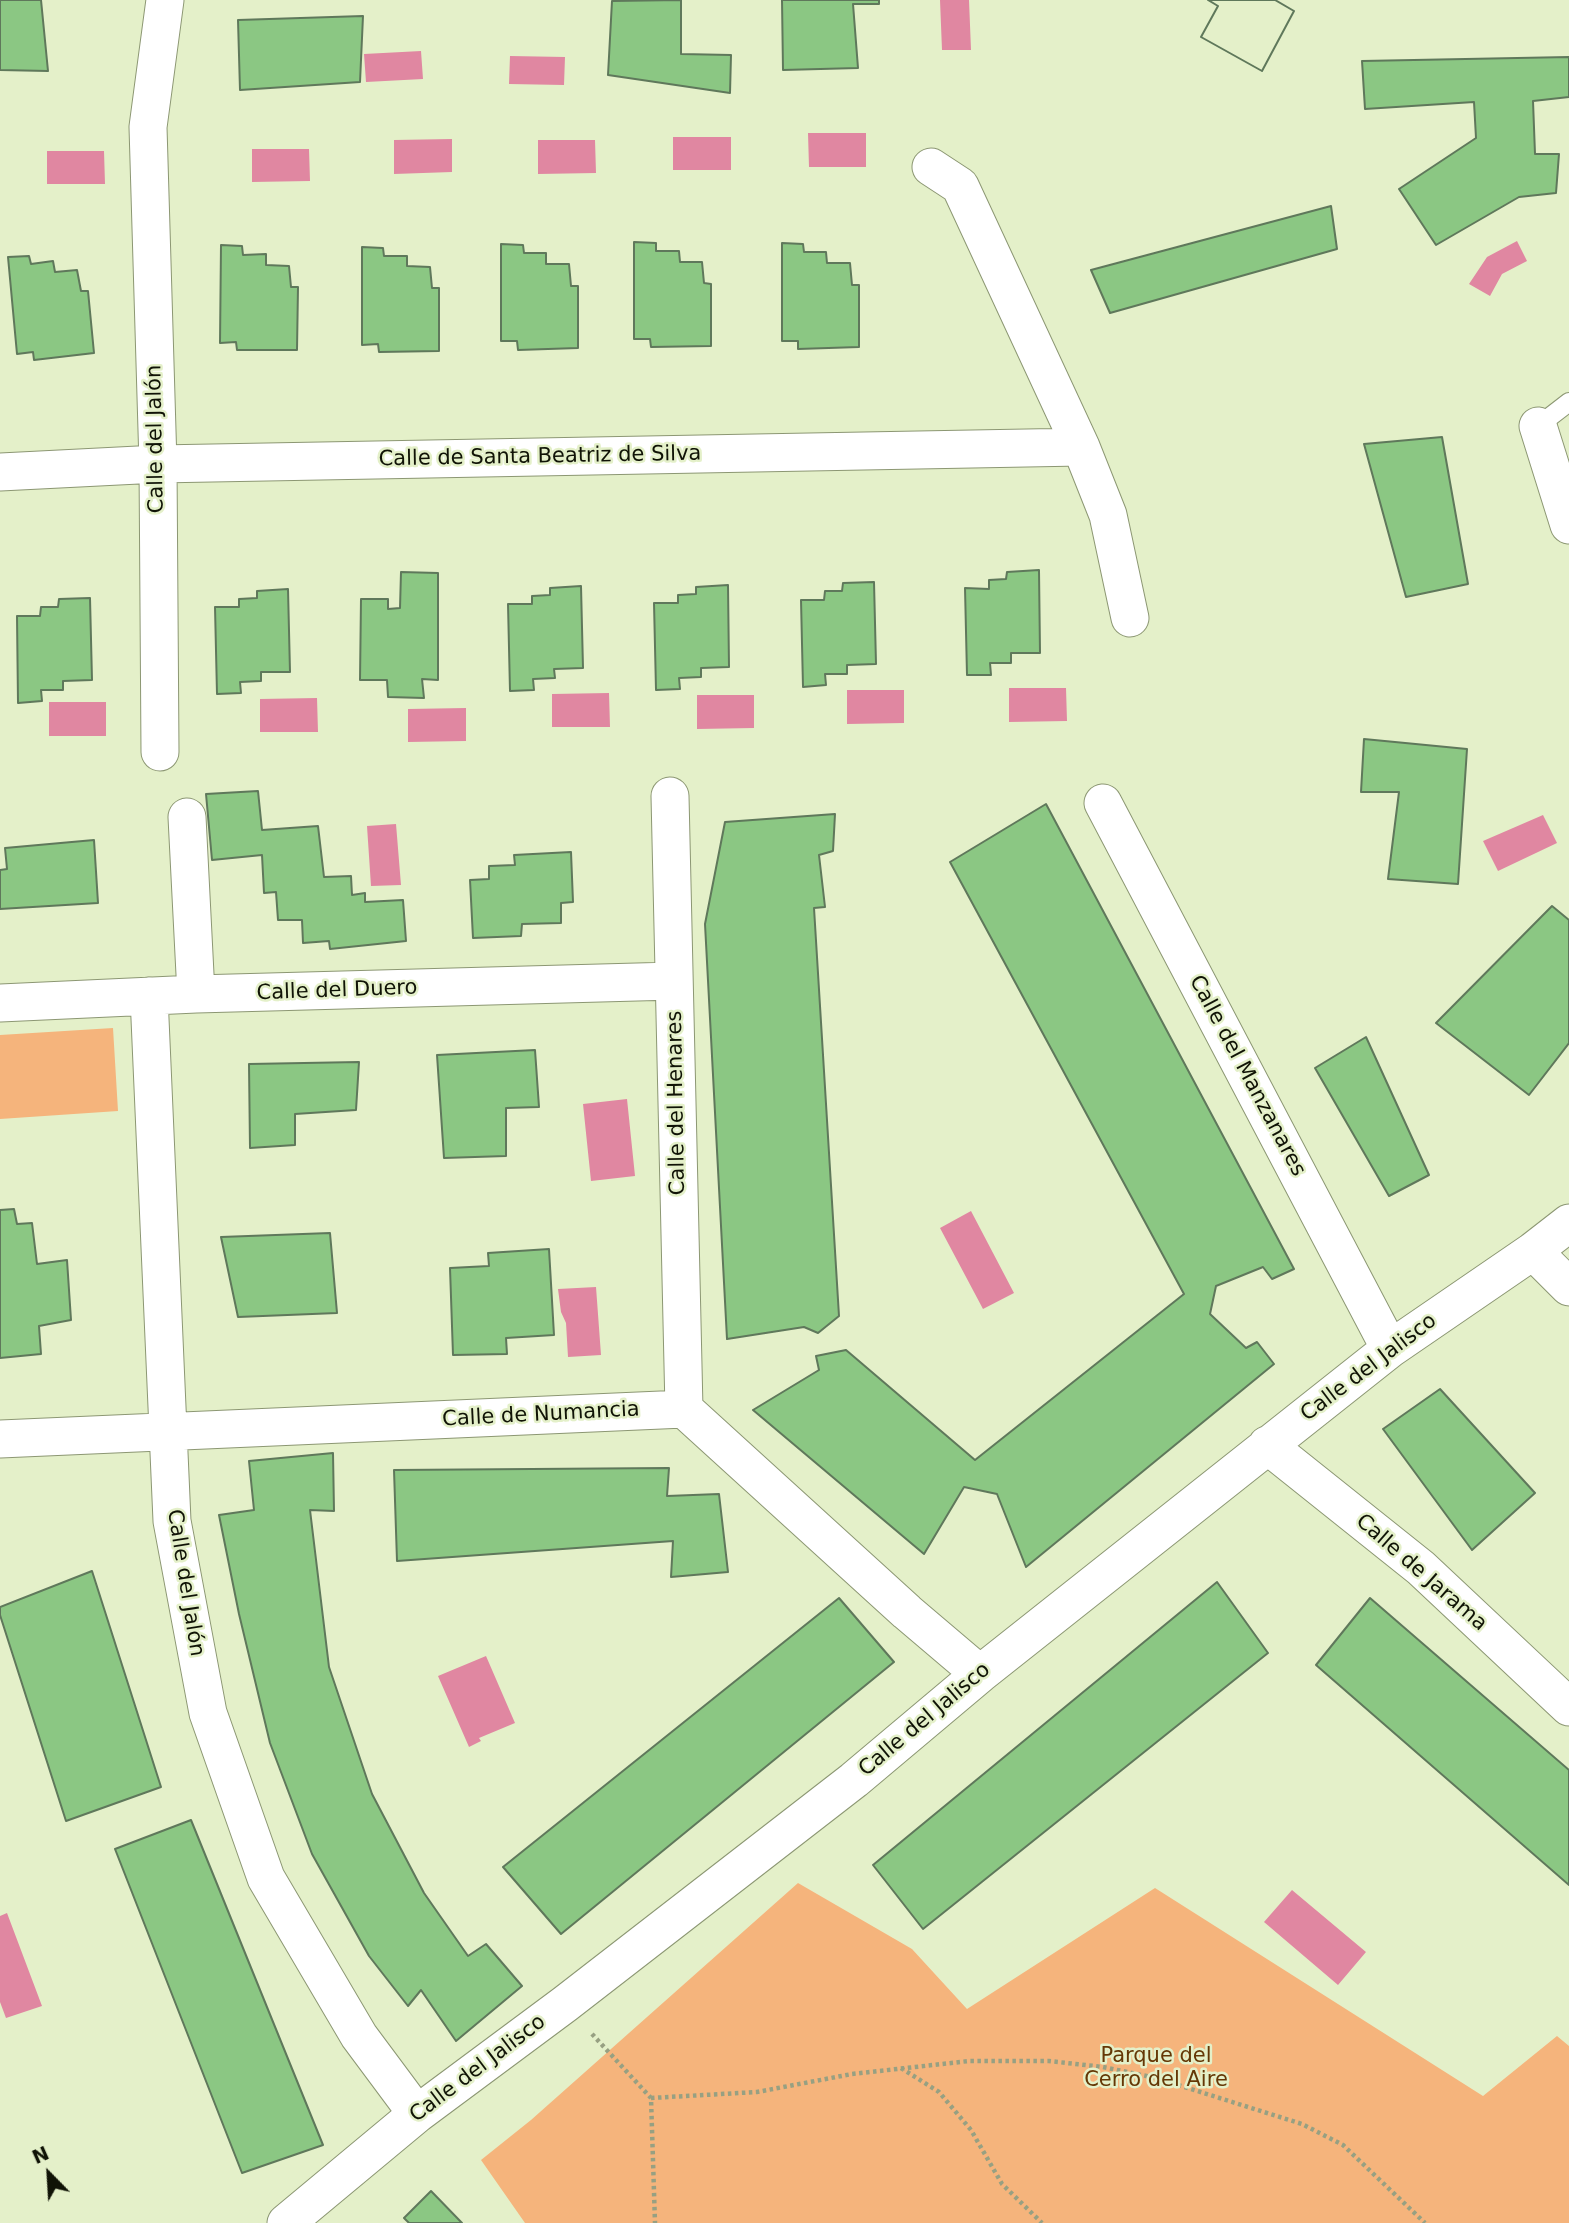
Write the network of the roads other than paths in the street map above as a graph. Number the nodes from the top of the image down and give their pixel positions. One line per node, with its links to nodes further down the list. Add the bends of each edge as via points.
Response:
1 (165, 0): 6 (street, Calle del Jalón, via 148,127)
2 (931, 167): 5 (street, via 960,186)
3 (1569, 402): 4 (lane)
4 (1538, 426): 8 (street)
5 (1081, 447): 6 (street, Calle de Santa Beatriz de Silva); 9 (street, via 1108,515)
6 (158, 464): 7 (street, Calle de Santa Beatriz de Silva); 10 (street, Calle del Jalón)
7 (0, 472)
8 (1569, 525)
9 (1130, 618)
10 (160, 752)
11 (670, 796): 14 (street, Calle del Henares)
12 (1104, 803): 21 (street, Calle del Manzanares)
13 (187, 817): 15 (street)
14 (674, 981): 15 (street, Calle del Duero); 22 (street, Calle del Henares)
15 (196, 994): 16 (street, Calle del Duero)
16 (149, 996): 17 (street, Calle del Duero); 23 (street, Calle del Jalón)
17 (0, 1003)
18 (1569, 1223): 19 (street, Calle del Jalisco)
19 (1533, 1251): 20 (street); 21 (street, Calle del Jalisco)
20 (1569, 1287)
21 (1390, 1349): 25 (street, Calle del Jalisco)
22 (684, 1409): 23 (street, Calle de Numancia); 26 (street)
23 (168, 1432): 24 (street, Calle de Numancia); 28 (street, Calle del Jalón, via 172,1521 208,1713 266,1878 359,2036)
24 (0, 1439)
25 (1267, 1445): 26 (street, Calle del Jalisco); 27 (street, Calle de Jarama, via 1421,1568)
26 (981, 1674): 28 (street, Calle del Jalisco, via 854,1780)
27 (1569, 1707)
28 (416, 2115): 29 (street, Calle del Jalisco)
29 (286, 2223)

